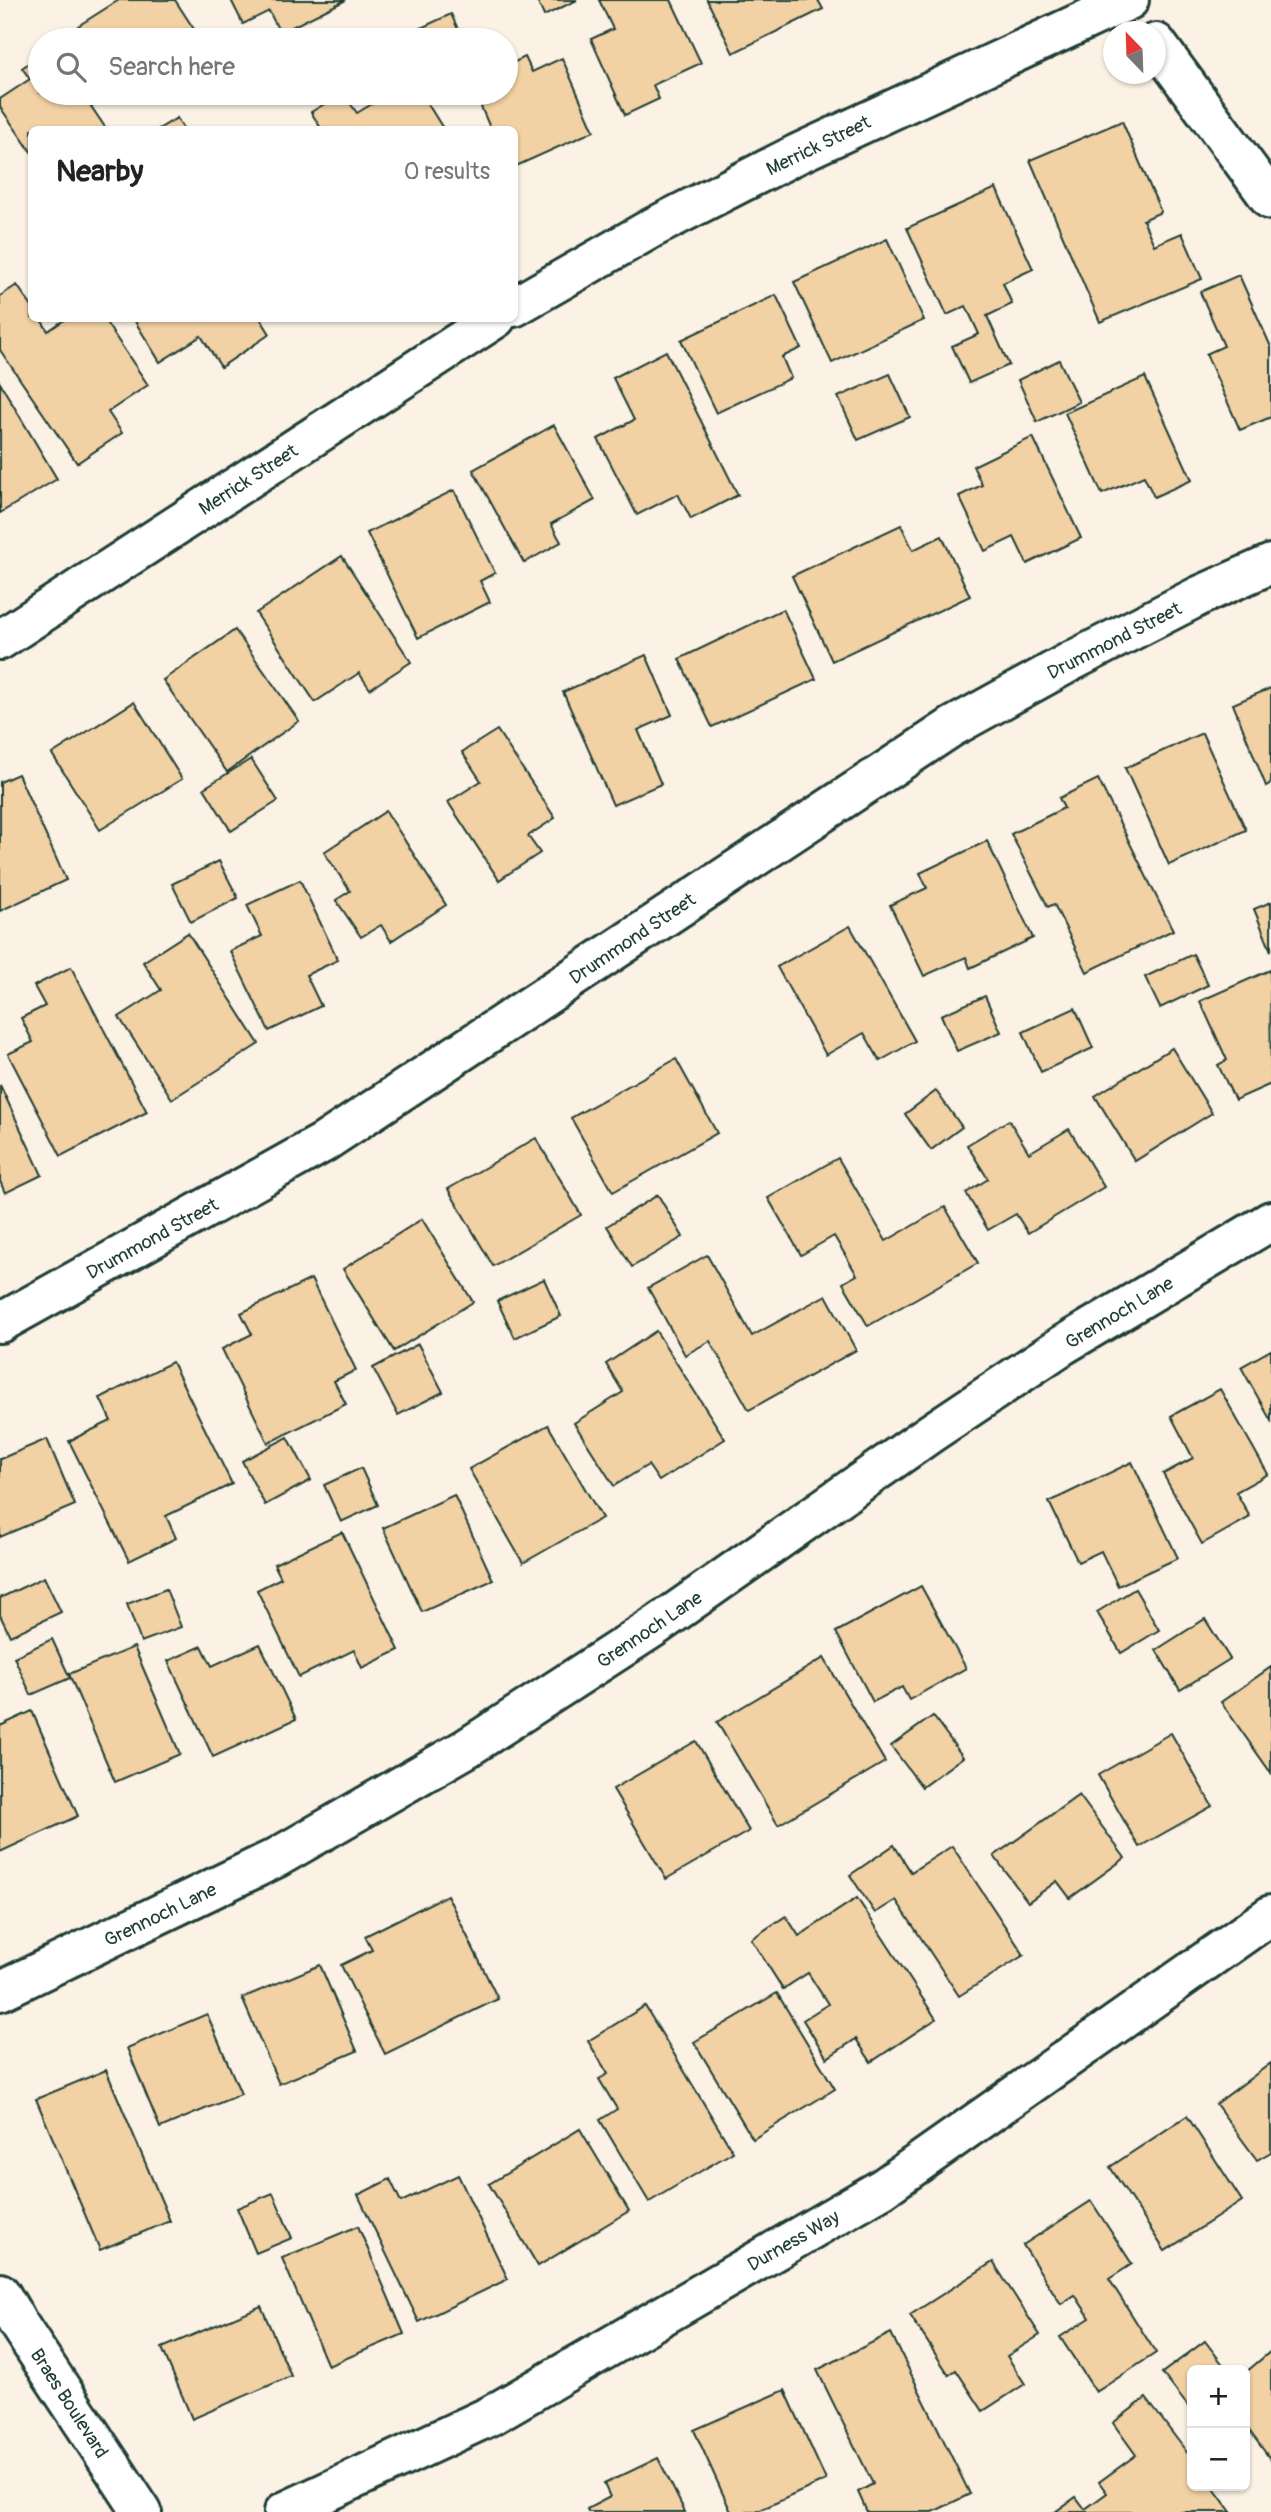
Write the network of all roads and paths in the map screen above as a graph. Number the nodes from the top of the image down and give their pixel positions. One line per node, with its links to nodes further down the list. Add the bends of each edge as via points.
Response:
1 (1131, 8): 4 (street, Merrick Street, via 797,154 652,228)
2 (1166, 57): 3 (street)
3 (1271, 200)
4 (518, 305)
5 (489, 322): 7 (street, Merrick Street)
6 (1271, 564): 9 (street, Drummond Street, via 1070,662 952,727 323,1143)
7 (0, 640)
8 (1271, 1220): 11 (street, Grennoch Lane, via 1063,1345 657,1625 467,1748 276,1858)
9 (0, 1324)
10 (1271, 1915): 14 (street, Durness Way, via 883,2188 490,2416)
11 (0, 1991)
12 (0, 2293): 13 (street, Braes Boulevard)
13 (142, 2512)
14 (284, 2512)

